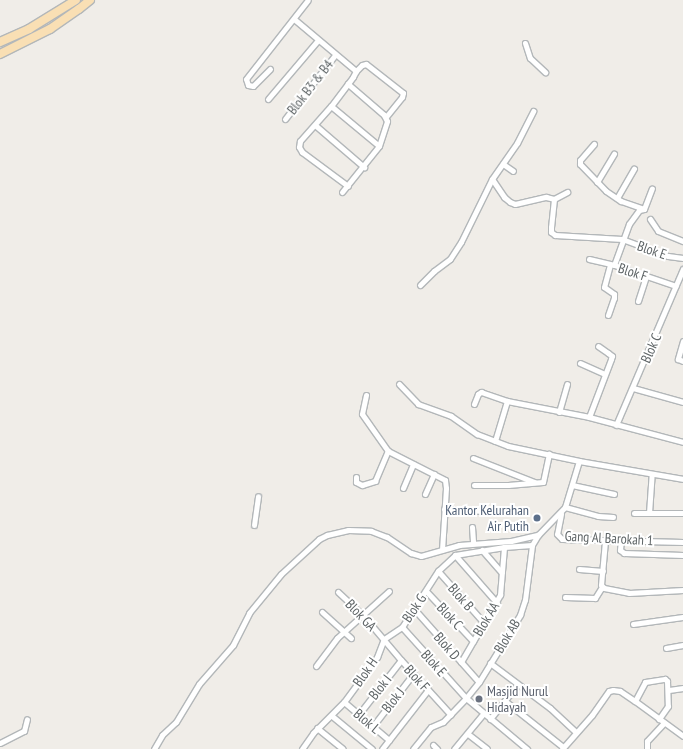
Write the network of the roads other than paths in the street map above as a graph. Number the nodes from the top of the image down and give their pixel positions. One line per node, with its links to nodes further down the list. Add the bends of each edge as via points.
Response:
1 (76, 0): 6 (main road, via 29,29)
2 (90, 0): 8 (main road, via 50,29)
3 (308, 0): 4 (street)
4 (294, 18): 5 (street); 10 (street, via 246,79 248,85 253,86)
5 (318, 40): 9 (street); 14 (street)
6 (0, 42)
7 (525, 43): 12 (street, via 530,58)
8 (0, 54)
9 (335, 55): 11 (street); 18 (street, Blok B3 & B4)
10 (270, 69)
11 (354, 69): 13 (street); 17 (street, via 366,64 403,93)
12 (546, 72)
13 (348, 84): 15 (street); 17 (street)
14 (268, 99)
15 (331, 106): 19 (street); 21 (street)
16 (533, 111): 23 (street)
17 (386, 117): 21 (street)
18 (285, 119)
19 (315, 125): 24 (street); 29 (street, via 300,141 299,147 302,152)
20 (594, 144): 28 (street, via 580,162)
21 (379, 146): 24 (street)
22 (614, 154): 28 (street)
23 (503, 164): 26 (street); 27 (street)
24 (364, 167): 29 (street)
25 (634, 168): 33 (street)
26 (513, 171)
27 (492, 179): 34 (street, via 504,197 516,204 546,197); 45 (street, via 450,259)
28 (597, 182): 33 (street)
29 (348, 186): 31 (street)
30 (652, 188): 35 (street)
31 (342, 192)
32 (567, 192): 34 (street)
33 (617, 198): 35 (street)
34 (554, 199): 37 (street, Blok E, via 551,227 555,235)
35 (644, 209): 37 (street, via 639,210)
36 (650, 219): 38 (street, via 658,232)
37 (622, 239): 39 (street, Blok E, via 668,256); 41 (street)
38 (683, 241)
39 (683, 258)
40 (589, 259): 41 (street, Blok F)
41 (612, 265): 43 (street, Blok F); 48 (street, via 604,287 614,294)
42 (683, 269): 44 (street, Blok C)
43 (646, 276): 46 (street, Blok F); 47 (street)
44 (681, 280): 46 (street, Blok C)
45 (420, 285)
46 (676, 286): 56 (street, Blok C)
47 (638, 301)
48 (608, 315)
49 (683, 341): 51 (street, via 678,358)
50 (598, 346): 53 (street, via 612,356)
51 (683, 361)
52 (580, 363): 53 (street)
53 (605, 374): 62 (street)
54 (399, 384): 64 (street, via 418,404 447,414 477,434)
55 (568, 384): 61 (street)
56 (633, 388): 59 (street); 63 (street, Blok C)
57 (366, 395): 66 (street, via 362,414)
58 (507, 401): 60 (street, via 479,392); 61 (street); 64 (street)
59 (683, 402)
60 (474, 404)
61 (559, 412): 62 (street)
62 (589, 417): 63 (street)
63 (616, 426): 65 (street)
64 (495, 441): 67 (street)
65 (683, 442)
66 (388, 451): 70 (street); 73 (street, via 375,481 362,485 356,482)
67 (549, 454): 69 (street); 75 (street, via 544,481)
68 (473, 458): 75 (street)
69 (579, 461): 72 (street); 77 (street)
70 (413, 464): 71 (street); 78 (street)
71 (434, 474): 79 (street); 83 (street, via 446,483)
72 (652, 474): 74 (street); 87 (street)
73 (356, 477)
74 (683, 479)
75 (534, 483): 76 (street)
76 (474, 485)
77 (572, 485): 80 (street); 82 (street)
78 (403, 488)
79 (425, 494)
80 (614, 494)
81 (258, 496): 90 (street)
82 (565, 507): 85 (street); 89 (street, via 598,516)
83 (444, 509): 84 (street); 99 (street)
84 (504, 512)
85 (561, 513): 92 (street); 94 (street, Gang Al Barokah 1, via 557,534 559,537)
86 (634, 513): 87 (street)
87 (649, 513): 88 (street)
88 (683, 513)
89 (614, 517)
90 (254, 525)
91 (472, 527): 96 (street)
92 (538, 535): 96 (street, via 511,541); 97 (street)
93 (621, 540): 94 (street, Gang Al Barokah 1); 95 (street, Gang Al Barokah 1); 101 (street, via 620,550 624,553)
94 (605, 541): 105 (street)
95 (683, 542)
96 (473, 543): 99 (street)
97 (532, 545): 98 (street); 129 (street, Blok AB, via 525,600 520,615)
98 (504, 547): 100 (street); 106 (street, Blok AA)
99 (442, 550): 157 (street, via 425,556 415,556 381,534 360,530 340,531 319,539 284,570 249,613 233,645 199,684 171,728 162,735)
100 (482, 550): 102 (street); 106 (street)
101 (683, 554)
102 (455, 555): 104 (street, Blok G); 113 (street)
103 (579, 569): 105 (street)
104 (438, 571): 110 (street, Blok G); 118 (street, Blok B)
105 (603, 571): 107 (street)
106 (502, 573): 113 (street, Blok AA, via 502,587)
107 (602, 587): 108 (street, via 629,593); 112 (street, via 595,598)
108 (683, 590)
109 (389, 591): 116 (street)
110 (426, 591): 114 (street, Blok G); 124 (street, Blok C)
111 (338, 592): 116 (street, Blok GA)
112 (565, 597)
113 (497, 603): 118 (street, Blok AA)
114 (414, 610): 120 (street, Blok G); 128 (street, Blok D)
115 (322, 612): 121 (street)
116 (362, 614): 121 (street); 123 (street, Blok GA)
117 (683, 617): 119 (street)
118 (484, 623): 124 (street, Blok AA)
119 (633, 624)
120 (402, 627): 123 (street, Blok G); 137 (street, Blok E)
121 (344, 631): 122 (street); 130 (street, via 332,642)
122 (351, 638)
123 (384, 639): 127 (street, Blok F); 140 (street, Blok H, via 377,657)
124 (473, 641): 128 (street, Blok AA)
125 (683, 645): 126 (street)
126 (666, 648)
127 (401, 660): 131 (street, Blok F); 141 (street, Blok I)
128 (461, 662): 132 (street, Blok D)
129 (490, 663): 132 (street, Blok AB); 133 (street)
130 (316, 666)
131 (413, 674): 135 (street, Blok F); 148 (street, Blok J)
132 (478, 682): 137 (street, Blok AB)
133 (518, 685): 138 (street); 150 (street, via 556,712)
134 (683, 688): 136 (street)
135 (428, 690): 143 (street, Blok F); 153 (street)
136 (669, 690): 139 (street, via 665,679 646,682); 147 (street, via 668,706)
137 (466, 698): 142 (street, Blok E); 143 (street, Blok AB)
138 (505, 701): 146 (street); 156 (street)
139 (635, 701): 147 (street); 150 (street, via 620,691 609,691)
140 (344, 702): 141 (street, Blok L); 144 (street, Blok H)
141 (359, 714): 148 (street, Blok L)
142 (483, 714): 146 (street, Blok E); 151 (street)
143 (451, 715): 161 (street, Blok AB, via 431,727)
144 (332, 716): 149 (street, Blok H); 159 (street)
145 (27, 719): 154 (street, via 24,731)
146 (490, 720): 164 (street, Blok E)
147 (662, 721): 152 (street); 165 (street, via 647,742)
148 (373, 726): 153 (street, Blok L)
149 (318, 728): 155 (street, Blok H, via 308,738); 158 (street)
150 (576, 732): 156 (street)
151 (468, 734): 162 (street); 163 (street)
152 (683, 736)
153 (389, 740): 160 (street)
154 (0, 744)
155 (305, 748)
156 (563, 748)
157 (154, 749)
158 (343, 749)
159 (372, 749)
160 (382, 749)
161 (413, 749)
162 (454, 749)
163 (487, 749)
164 (527, 749)
165 (647, 749)

